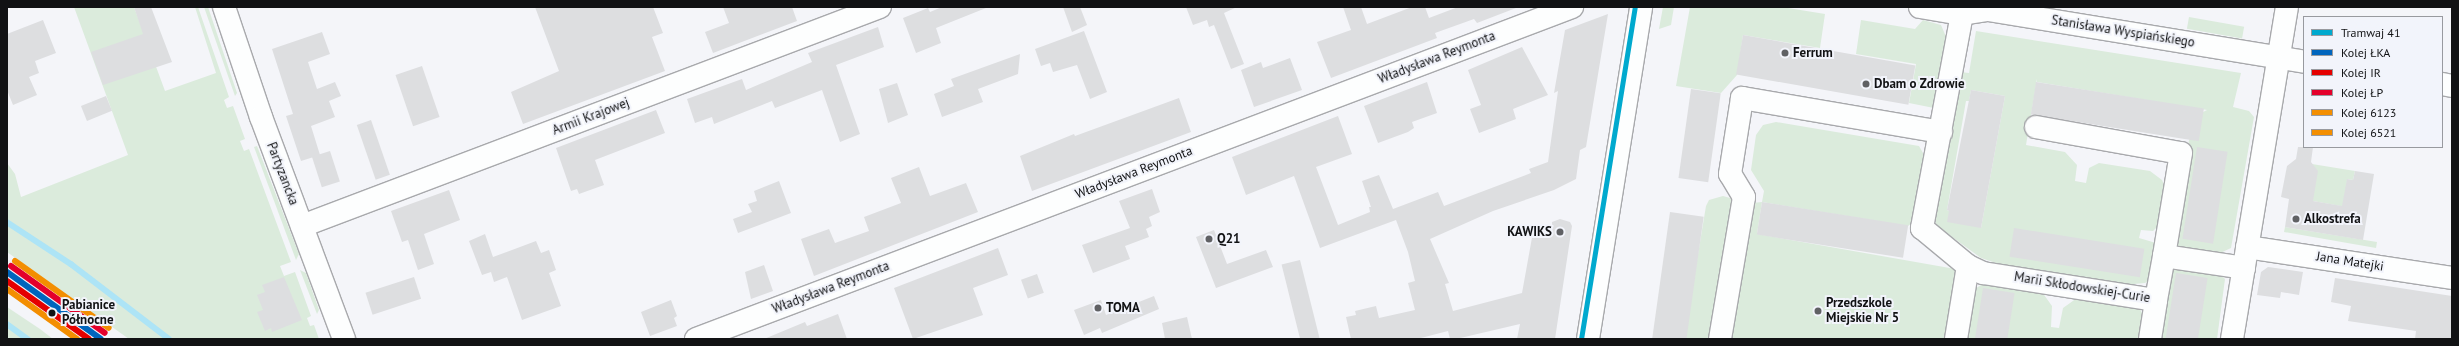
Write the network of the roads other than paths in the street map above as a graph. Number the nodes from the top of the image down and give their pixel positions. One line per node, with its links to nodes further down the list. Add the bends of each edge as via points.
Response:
1 (224, 7): 13 (street, Partyzancka, via 247,78)
2 (880, 7): 13 (street, Armii Krajowej)
3 (1572, 7): 21 (street, Władysława Reymonta)
4 (1641, 7): 22 (street)
5 (1920, 7): 8 (street, Stanisława Wyspiańskiego)
6 (2287, 7): 9 (street)
7 (1989, 8): 8 (street, Stanisława Wyspiańskiego); 9 (street, Stanisława Wyspiańskiego)
8 (1962, 14): 12 (street)
9 (2278, 58): 10 (street, Stanisława Wyspiańskiego); 14 (street)
10 (2303, 62)
11 (2036, 127): 15 (street, Marii Skłodowskiej-Curie, via 2181,153)
12 (1941, 132): 16 (street, Marii Skłodowskiej-Curie, via 1922,228); 23 (street, via 1742,98 1730,174 1744,197)
13 (302, 226): 20 (street, Partyzancka)
14 (2248, 247): 17 (street); 18 (street, Jana Matejki)
15 (2164, 256): 17 (street); 19 (street, Marii Skłodowskiej-Curie)
16 (1968, 266): 19 (street, Marii Skłodowskiej-Curie, via 1983,273); 24 (street)
17 (2244, 268): 26 (street)
18 (2452, 278)
19 (2156, 300): 25 (street)
20 (344, 339)
21 (696, 339)
22 (1588, 339)
23 (1720, 339)
24 (1956, 339)
25 (2150, 339)
26 (2232, 339)

